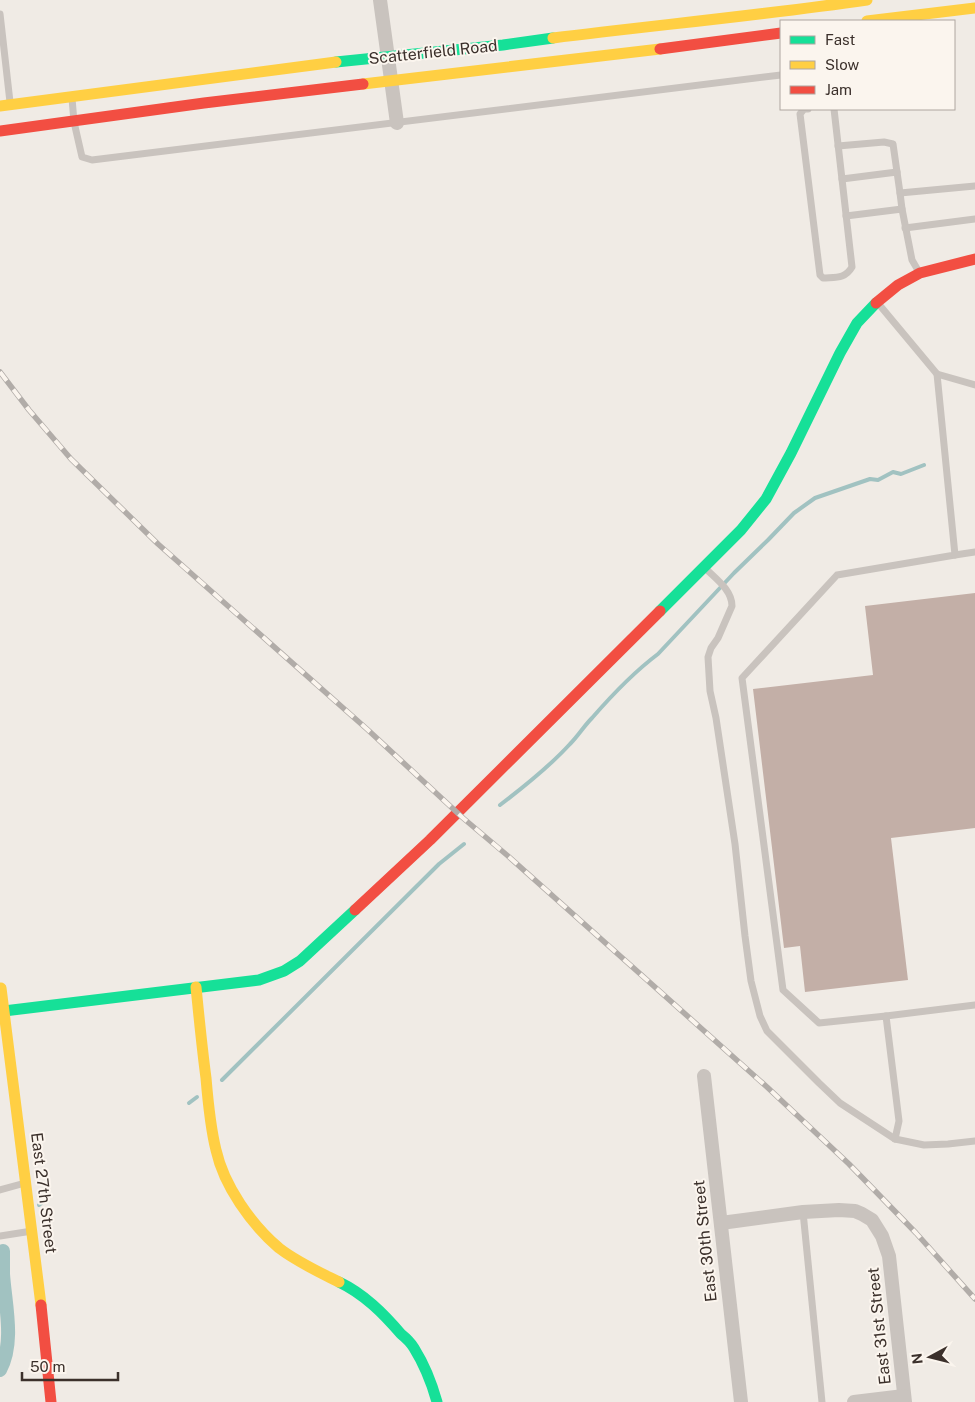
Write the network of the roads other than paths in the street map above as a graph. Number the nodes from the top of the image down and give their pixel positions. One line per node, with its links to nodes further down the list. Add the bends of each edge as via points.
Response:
1 (380, 0): 8 (street)
2 (867, 0): 8 (street, Scatterfield Road)
3 (975, 8): 5 (street)
4 (0, 14): 7 (lane)
5 (875, 20)
6 (780, 33): 10 (street, Scatterfield Road)
7 (2, 42): 12 (lane)
8 (388, 57): 10 (street); 11 (street, Scatterfield Road)
9 (780, 75): 16 (lane)
10 (391, 81): 15 (street, Scatterfield Road); 16 (street)
11 (72, 97): 12 (street, Scatterfield Road); 15 (lane)
12 (5, 106)
13 (803, 110): 24 (lane, via 800,114 820,275 823,278 843,276 852,267)
14 (834, 110): 18 (lane)
15 (74, 122): 16 (lane, via 82,157 92,160); 17 (street, Scatterfield Road)
16 (397, 123)
17 (0, 131)
18 (838, 146): 19 (lane, via 894,144); 20 (lane)
19 (897, 172): 20 (lane); 22 (lane)
20 (842, 179): 24 (lane)
21 (975, 186): 22 (lane)
22 (900, 193): 23 (lane)
23 (902, 209): 24 (lane); 26 (lane)
24 (846, 216)
25 (975, 219): 26 (lane)
26 (905, 228): 28 (lane, via 912,260)
27 (975, 259): 28 (street)
28 (920, 273): 29 (street)
29 (877, 302): 30 (lane); 34 (street, via 857,323 840,353 766,500)
30 (936, 374): 31 (lane); 33 (lane)
31 (975, 386)
32 (975, 552): 33 (lane)
33 (955, 555): 39 (lane, via 837,575 742,678 783,990 819,1023)
34 (704, 567): 36 (street, via 430,840 300,961 259,980); 41 (lane, via 731,597 732,606 708,657 710,691 735,844 744,936 760,1016 767,1031 818,1084)
35 (0, 984): 38 (street, East 27th Street)
36 (196, 987): 38 (street); 51 (street, via 216,1152 241,1206 280,1248 351,1288 394,1325 414,1348 432,1385)
37 (975, 1005): 39 (lane)
38 (4, 1011): 43 (street, East 27th Street)
39 (886, 1016): 41 (lane, via 899,1121)
40 (704, 1076): 46 (street, East 30th Street)
41 (895, 1140): 42 (lane, via 924,1145)
42 (975, 1140)
43 (25, 1183): 44 (lane); 47 (street, East 27th Street)
44 (0, 1190)
45 (803, 1212): 46 (street); 49 (street, East 31st Street, via 847,1210 862,1214 872,1220 882,1236 889,1256); 53 (lane)
46 (721, 1222): 52 (street, East 30th Street)
47 (32, 1230): 48 (lane); 50 (street, East 27th Street)
48 (0, 1236)
49 (904, 1399): 54 (street)
50 (51, 1402)
51 (436, 1402)
52 (741, 1402)
53 (822, 1402)
54 (854, 1402)

